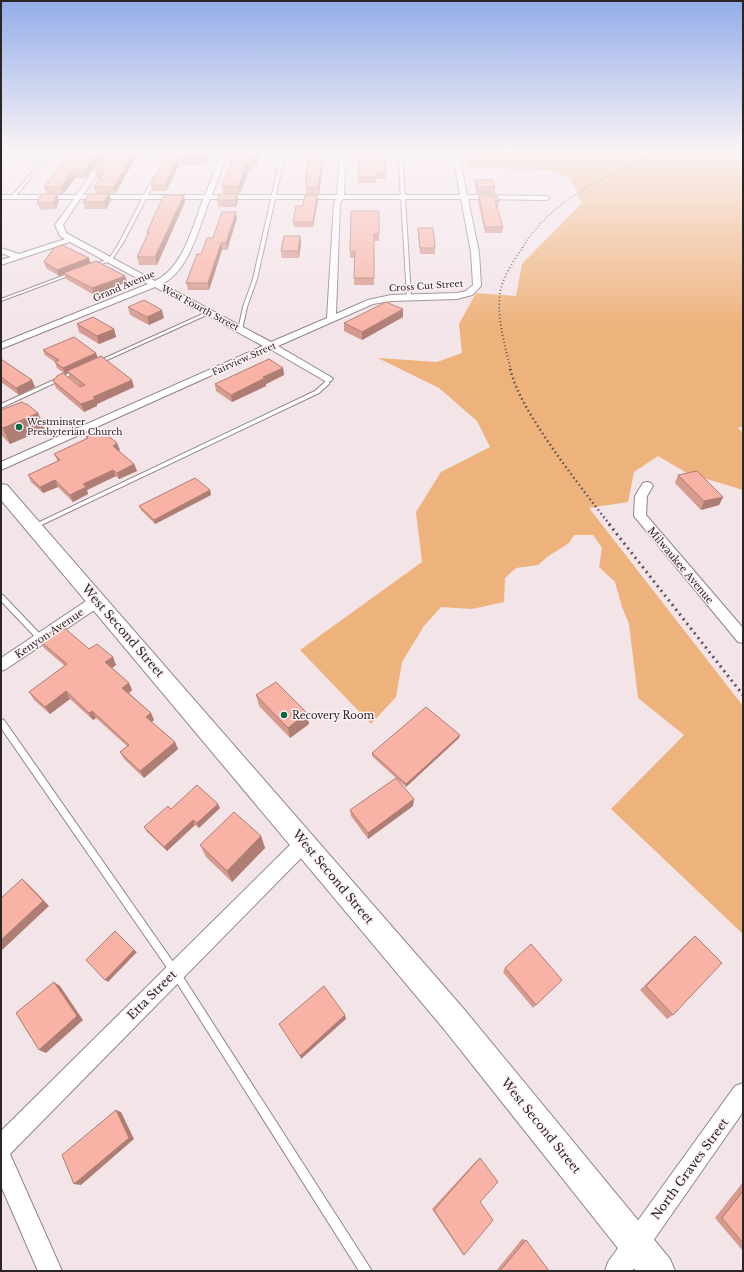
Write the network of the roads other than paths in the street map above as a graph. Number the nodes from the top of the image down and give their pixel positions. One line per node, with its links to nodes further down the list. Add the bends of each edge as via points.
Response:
1 (69, 209): 8 (street, via 59,225 63,234)
2 (139, 209): 11 (lane)
3 (201, 209): 15 (street, Grand Avenue, via 177,269)
4 (271, 209): 20 (lane)
5 (337, 209): 19 (street)
6 (404, 209): 16 (lane)
7 (467, 209): 16 (street, Cross Cut Street, via 475,252 476,286 469,293 457,296)
8 (71, 239): 10 (street); 11 (street, West Fourth Street)
9 (1, 250): 10 (street)
10 (19, 257): 12 (street)
11 (110, 260): 13 (lane); 15 (street, West Fourth Street)
12 (1, 263)
13 (88, 268)
14 (81, 270): 17 (lane)
15 (155, 284): 18 (street, West Fourth Street); 21 (street, Grand Avenue)
16 (409, 296): 19 (street, Cross Cut Street, via 371,302)
17 (1, 300)
18 (209, 313): 20 (street, West Fourth Street); 24 (lane)
19 (331, 319): 22 (street, Fairview Street)
20 (240, 330): 22 (street, West Fourth Street)
21 (1, 346)
22 (271, 346): 23 (street, West Fourth Street); 25 (street, Fairview Street)
23 (328, 379): 28 (lane, via 328,384 317,392)
24 (1, 406)
25 (1, 466)
26 (647, 486): 32 (street, Milwaukee Avenue, via 641,496 640,516)
27 (1, 489): 28 (main road, West Second Street)
28 (33, 527): 30 (main road, West Second Street)
29 (1, 597): 31 (lane)
30 (97, 601): 31 (street, Kenyon Avenue); 35 (main road, West Second Street)
31 (40, 638): 33 (street, Kenyon Avenue)
32 (743, 638)
33 (1, 665)
34 (1, 722): 36 (lane)
35 (304, 843): 36 (street, Etta Street); 40 (main road, West Second Street, via 453,1018)
36 (175, 972): 38 (street, Etta Street); 42 (lane)
37 (743, 1094): 40 (street, North Graves Street)
38 (1, 1147)
39 (1, 1160): 41 (street)
40 (636, 1244): 43 (street, North Graves Street); 44 (main road, West Second Street)
41 (50, 1271)
42 (366, 1271)
43 (617, 1271)
44 (658, 1271)

